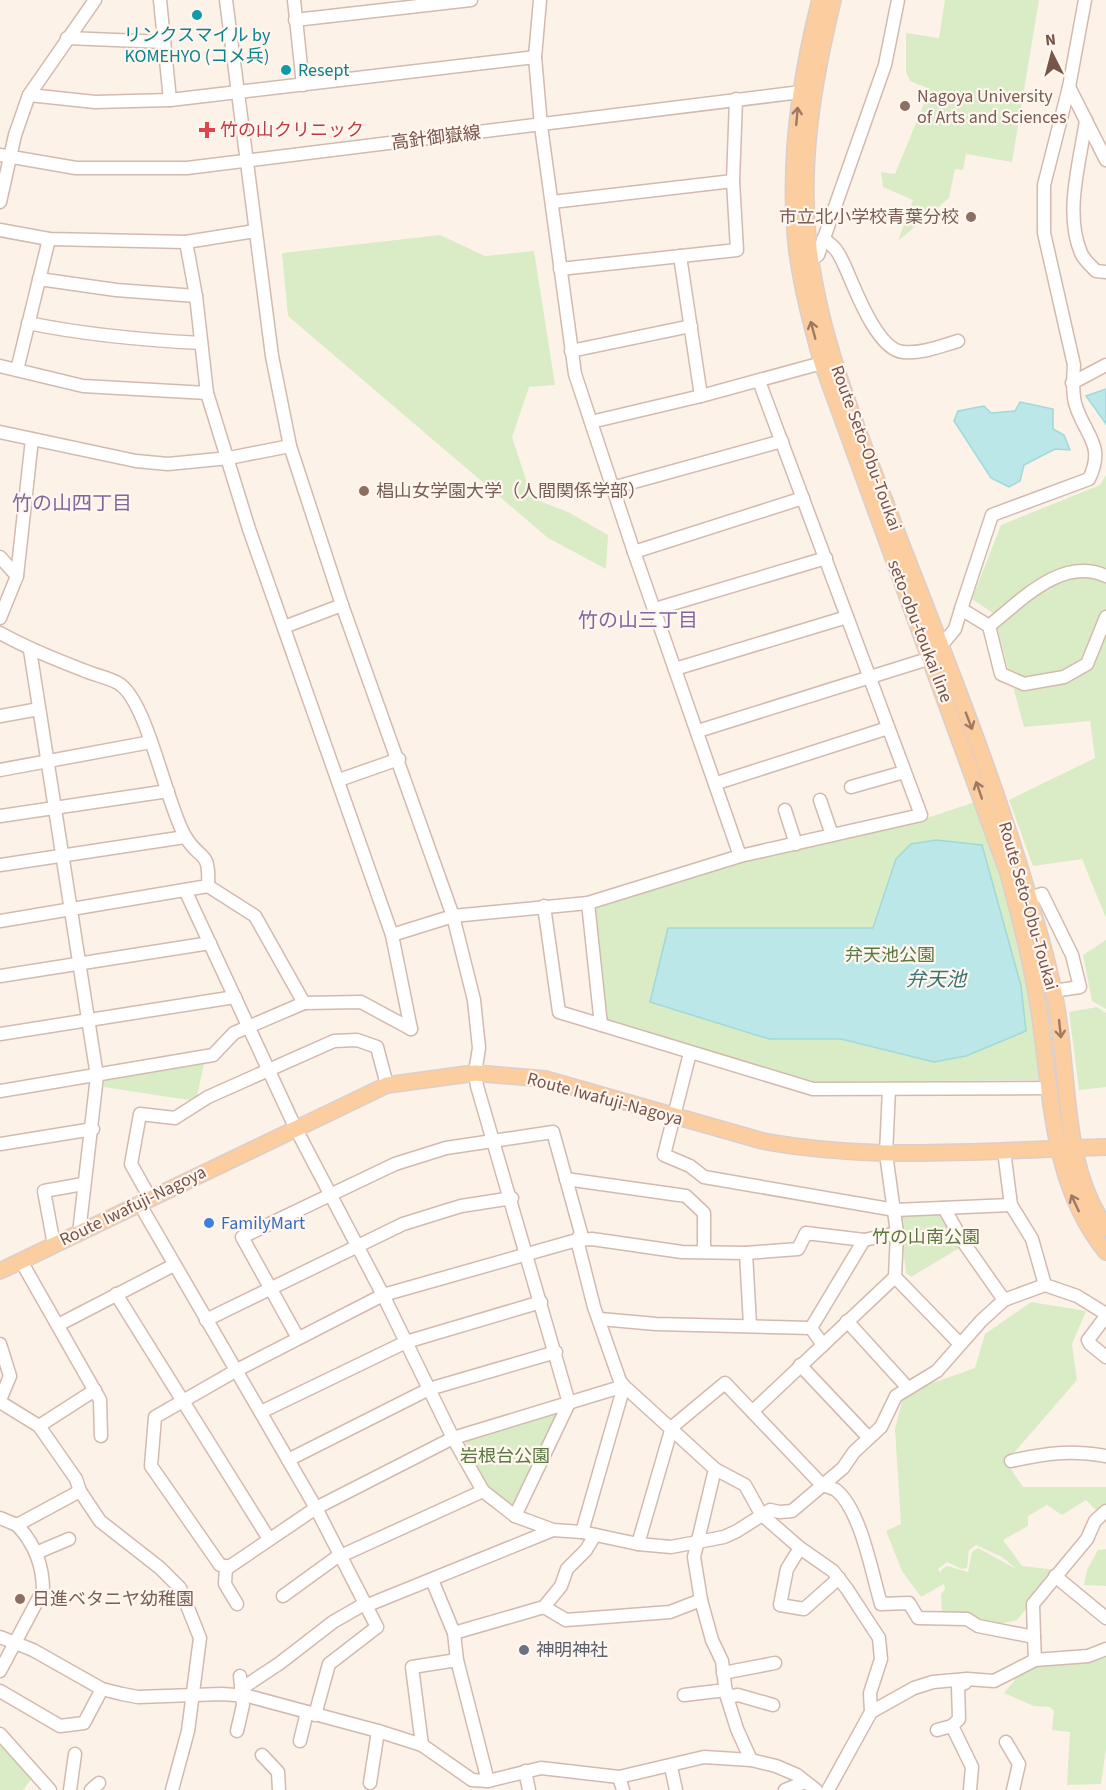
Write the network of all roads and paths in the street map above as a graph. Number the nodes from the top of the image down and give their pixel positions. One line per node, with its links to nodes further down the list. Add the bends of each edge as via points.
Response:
1 (96, 0): 12 (street)
2 (160, 0): 13 (street)
3 (226, 0): 18 (street)
4 (294, 0): 11 (street)
5 (471, 0): 11 (street)
6 (540, 0): 14 (street)
7 (820, 0): 17 (main road, seto-obu-toukai line)
8 (833, 0): 17 (main road, Route Seto-Obu-Toukai)
9 (898, 0): 33 (street, via 885,65)
10 (1085, 0): 16 (street)
11 (295, 20): 15 (street)
12 (67, 38): 13 (street); 19 (street)
13 (164, 42): 21 (street)
14 (535, 57): 15 (street); 23 (street)
15 (303, 85): 18 (street)
16 (1069, 87): 22 (street); 51 (street, via 1044,185 1044,233 1074,364)
17 (806, 91): 20 (street, 高針御嶽線); 36 (main road, Route Seto-Obu-Toukai); 46 (main road, seto-obu-toukai line, one-way to 17, via 797,250 795,140)
18 (239, 92): 21 (street); 25 (street)
19 (29, 95): 21 (street, via 95,102); 24 (street)
20 (736, 99): 23 (street, 高針御嶽線); 27 (street)
21 (170, 100)
22 (1086, 120): 26 (street); 38 (street, via 1074,201 1075,230 1082,255 1096,271)
23 (541, 126): 25 (street, 高針御嶽線); 29 (street)
24 (5, 156): 25 (street, 高針御嶽線, via 76,168 144,170); 28 (street)
25 (246, 160): 31 (street)
26 (1106, 160)
27 (733, 181): 29 (street); 35 (street, via 737,250)
28 (0, 202)
29 (552, 202): 37 (street)
30 (0, 230): 32 (street)
31 (255, 231): 34 (street); 58 (street, via 272,356)
32 (49, 239): 34 (street); 39 (street)
33 (823, 239): 36 (street, via 818,255); 43 (street, via 835,246 886,345 902,352)
34 (186, 242): 40 (street)
35 (680, 256): 37 (street); 42 (street)
36 (811, 260): 77 (main road, Route Seto-Obu-Toukai, via 833,357)
37 (560, 270): 45 (street)
38 (1106, 272)
39 (39, 279): 40 (street); 41 (street)
40 (196, 296): 44 (street)
41 (28, 323): 44 (street, via 129,340); 49 (street)
42 (691, 326): 45 (street); 53 (street)
43 (958, 341)
44 (201, 343): 52 (street)
45 (571, 351): 54 (street)
46 (822, 363): 50 (street); 77 (main road, seto-obu-toukai line, via 890,552)
47 (1106, 365): 51 (street)
48 (0, 366): 49 (street)
49 (17, 370): 52 (street, via 82,386)
50 (759, 381): 53 (street); 57 (street)
51 (1072, 383): 69 (street, via 1076,405 1102,452 1099,467 1089,479 992,515)
52 (207, 393): 59 (street)
53 (701, 396): 54 (street)
54 (591, 422): 60 (street)
55 (0, 432): 56 (street)
56 (32, 439): 59 (street, via 136,461 168,464); 65 (street)
57 (782, 441): 60 (street); 61 (street)
58 (290, 446): 59 (street); 67 (street)
59 (229, 458): 74 (street)
60 (612, 488): 62 (street)
61 (803, 498): 62 (street); 64 (street)
62 (634, 552): 68 (street)
63 (0, 557): 65 (street)
64 (826, 558): 68 (street); 70 (street)
65 (17, 576): 72 (street)
66 (1106, 576): 73 (street, via 1076,570 1046,581)
67 (342, 605): 74 (street); 85 (street)
68 (655, 609): 78 (street)
69 (961, 609): 73 (street); 77 (street, via 955,629)
70 (847, 617): 78 (street); 79 (street)
71 (1106, 617): 73 (street, via 1087,664 1064,677 1024,684 1001,674)
72 (0, 618)
73 (989, 626)
74 (284, 627): 89 (street)
75 (0, 633): 76 (street)
76 (30, 650): 80 (street); 84 (street, via 119,683 135,704)
77 (936, 652): 79 (street); 105 (main road, Route Seto-Obu-Toukai, one-way to 105); 127 (main road, seto-obu-toukai line, one-way to 77, via 1029,953 1008,873)
78 (675, 669): 83 (street)
79 (871, 678): 82 (street); 83 (street)
80 (39, 709): 81 (street); 86 (street)
81 (0, 716)
82 (888, 729): 88 (street); 90 (street)
83 (698, 732): 90 (street)
84 (151, 742): 86 (street); 92 (street)
85 (399, 759): 89 (street); 109 (street)
86 (49, 762): 87 (street); 94 (street)
87 (0, 770)
88 (904, 772): 91 (street); 97 (street, via 921,815)
89 (339, 780): 111 (street)
90 (717, 783): 101 (street)
91 (851, 787)
92 (168, 791): 94 (street); 98 (street)
93 (820, 800): 97 (street)
94 (57, 808): 96 (street); 100 (street)
95 (785, 810): 99 (street)
96 (0, 816)
97 (832, 835): 99 (street)
98 (185, 837): 100 (street); 103 (street, via 206,857)
99 (796, 844): 101 (street)
100 (64, 856): 102 (street); 108 (street)
101 (740, 856): 106 (street)
102 (0, 865)
103 (208, 886): 104 (street); 117 (street, via 255,916)
104 (185, 890): 108 (street); 112 (street)
105 (1029, 898): 115 (main road, Route Seto-Obu-Toukai); 115 (street, via 1042,894 1072,955 1080,987)
106 (588, 903): 107 (street); 119 (street)
107 (544, 906): 109 (street); 119 (street, via 559,1012)
108 (71, 908): 110 (street); 113 (street)
109 (453, 916): 111 (street); 124 (street, via 474,1000 479,1048)
110 (0, 921)
111 (392, 935): 117 (street, via 411,1029 361,1002)
112 (210, 944): 113 (street); 116 (street)
113 (81, 963): 114 (street); 118 (street)
114 (0, 976)
115 (1053, 991): 135 (main road, Route Seto-Obu-Toukai, one-way to 135)
116 (234, 997): 118 (street); 120 (street)
117 (304, 1003): 120 (street)
118 (90, 1019): 121 (street); 125 (street)
119 (601, 1025): 122 (street)
120 (249, 1028): 123 (street); 125 (street, via 234,1033 213,1055)
121 (0, 1034)
122 (690, 1053): 128 (street, via 813,1089); 130 (street)
123 (268, 1069): 126 (street, via 334,1041 357,1040 377,1047); 131 (street); 144 (street, via 208,1097 175,1119 140,1114 132,1164)
124 (475, 1073): 126 (main road, Route Iwafuji-Nagoya); 130 (main road, Route Iwafuji-Nagoya, via 545,1079); 133 (street)
125 (97, 1076): 129 (street); 132 (street)
126 (387, 1084): 131 (main road, Route Iwafuji-Nagoya)
127 (1049, 1088): 128 (street); 137 (main road, seto-obu-toukai line)
128 (889, 1089): 139 (street)
129 (0, 1091)
130 (673, 1116): 139 (main road, Route Iwafuji-Nagoya, via 780,1145); 147 (street, via 664,1155 704,1177)
131 (295, 1127): 142 (street); 144 (main road, Route Iwafuji-Nagoya)
132 (93, 1129): 134 (street); 141 (street)
133 (494, 1139): 140 (street, via 553,1132); 142 (street, via 395,1164); 143 (street)
134 (0, 1144)
135 (1074, 1147): 136 (main road, Route Iwafuji-Nagoya); 137 (main road, Route Iwafuji-Nagoya); 148 (main road, Route Seto-Obu-Toukai, via 1088,1194)
136 (1106, 1147)
137 (1057, 1148): 138 (main road, Route Iwafuji-Nagoya); 156 (main road, seto-obu-toukai line, one-way to 137, via 1073,1200)
138 (1004, 1151): 139 (main road, Route Iwafuji-Nagoya); 145 (street)
139 (886, 1154): 147 (street)
140 (566, 1179): 151 (street, via 581,1233); 155 (street, via 686,1196 704,1213)
141 (83, 1184): 149 (street); 153 (street, via 44,1191)
142 (331, 1195): 154 (street); 164 (street, via 242,1237)
143 (512, 1198): 154 (street, via 461,1206 403,1224); 157 (street)
144 (145, 1201): 149 (main road, Route Iwafuji-Nagoya); 160 (street)
145 (1011, 1204): 146 (street); 163 (street, via 1032,1239)
146 (944, 1208): 147 (street); 167 (street)
147 (895, 1210): 150 (street)
148 (1106, 1228)
149 (79, 1233): 153 (main road, Route Iwafuji-Nagoya)
150 (897, 1233): 152 (street); 162 (street)
151 (577, 1240): 155 (street); 157 (street); 170 (street)
152 (864, 1240): 158 (street, via 806,1233 798,1249); 175 (street)
153 (54, 1245): 159 (main road, Route Iwafuji-Nagoya)
154 (356, 1246): 164 (street); 166 (street)
155 (704, 1252): 158 (street)
156 (1106, 1252)
157 (528, 1253): 166 (street); 168 (street)
158 (746, 1253): 174 (street)
159 (21, 1261): 161 (main road, Route Iwafuji-Nagoya); 173 (street)
160 (174, 1265): 165 (street); 171 (street)
161 (0, 1271)
162 (896, 1277): 172 (street); 179 (street)
163 (1045, 1285): 167 (street); 169 (street, via 1077,1296)
164 (272, 1289): 171 (street); 176 (street)
165 (116, 1294): 173 (street); 190 (street)
166 (383, 1295): 176 (street); 177 (street)
167 (1004, 1300): 179 (street)
168 (541, 1302): 177 (street); 181 (street)
169 (1106, 1315): 182 (street, via 1088,1340)
170 (600, 1319): 174 (street); 185 (street)
171 (206, 1320): 184 (street)
172 (847, 1321): 180 (street); 186 (street)
173 (58, 1325): 188 (street)
174 (750, 1325): 175 (street)
175 (810, 1328): 180 (street)
176 (298, 1338): 184 (street)
177 (405, 1342): 187 (street); 193 (street)
178 (0, 1344): 189 (street, via 10,1376)
179 (960, 1344): 186 (street, via 937,1371)
180 (823, 1345): 183 (street)
181 (556, 1352): 187 (street); 191 (street)
182 (1106, 1357)
183 (800, 1365): 192 (street); 197 (street)
184 (237, 1370): 190 (street); 193 (street)
185 (624, 1386): 191 (street); 195 (street); 213 (street)
186 (907, 1387): 197 (street, via 896,1396 881,1427)
187 (429, 1389): 198 (street); 200 (street)
188 (96, 1390): 194 (street); 196 (street)
189 (0, 1401): 194 (street)
190 (183, 1401): 216 (street); 222 (street, via 155,1417 152,1466 220,1565)
191 (569, 1403): 198 (street); 209 (street)
192 (753, 1411): 195 (street, via 725,1383); 203 (street)
193 (261, 1412): 200 (street)
194 (39, 1426): 204 (street, via 76,1479)
195 (672, 1427): 202 (street); 218 (street)
196 (101, 1436)
197 (868, 1437): 203 (street, via 843,1468)
198 (453, 1438): 205 (street); 206 (street)
199 (1106, 1456): 201 (street, via 1052,1452)
200 (288, 1460): 206 (street)
201 (1011, 1461)
202 (715, 1469): 208 (street, via 745,1485); 217 (street)
203 (822, 1485): 208 (street, via 792,1511 770,1510); 234 (street, via 835,1490 853,1516 881,1604 909,1603 918,1618 968,1619 978,1626)
204 (80, 1491): 211 (street); 246 (street, via 100,1521 180,1588 200,1638)
205 (483, 1491): 209 (street); 221 (street)
206 (316, 1508): 216 (street); 221 (street)
207 (1106, 1511): 223 (street)
208 (761, 1514): 217 (street, via 737,1532); 219 (street)
209 (514, 1516): 212 (street)
210 (0, 1518): 211 (street)
211 (17, 1525): 220 (street)
212 (553, 1530): 213 (street); 225 (street)
213 (582, 1532): 214 (street)
214 (595, 1535): 218 (street); 230 (street, via 567,1569 561,1586)
215 (69, 1539): 220 (street)
216 (269, 1539): 222 (street)
217 (697, 1543): 218 (street, via 671,1547); 227 (street, via 694,1557)
218 (638, 1544)
219 (800, 1548): 224 (street); 224 (street, via 787,1569 780,1605 804,1609)
220 (36, 1553): 235 (street, via 43,1590)
221 (342, 1556): 226 (street); 229 (street)
222 (226, 1566): 228 (street, via 225,1584)
223 (1055, 1576): 231 (street); 234 (street, via 1033,1604)
224 (839, 1578): 250 (street, via 879,1638 881,1659 870,1693)
225 (432, 1580): 229 (street); 232 (street)
226 (283, 1596)
227 (702, 1600): 230 (street, via 670,1612 566,1620); 241 (street)
228 (237, 1604)
229 (367, 1604): 244 (street, via 333,1622); 251 (street, via 377,1627 329,1664)
230 (544, 1607): 232 (street)
231 (1106, 1618)
232 (454, 1633): 237 (street)
233 (0, 1637): 235 (street)
234 (1034, 1637): 238 (street)
235 (17, 1643): 240 (street); 243 (street)
236 (1106, 1649): 238 (street, via 1088,1656)
237 (457, 1660): 259 (street, via 412,1667); 266 (street)
238 (1035, 1660): 242 (street, via 994,1681)
239 (775, 1664): 241 (street)
240 (0, 1671)
241 (723, 1672): 247 (street)
242 (967, 1679): 250 (street, via 914,1688); 252 (street, via 958,1686 959,1719)
243 (102, 1689): 245 (street, via 84,1723 60,1726); 246 (street, via 138,1697)
244 (244, 1689): 246 (street); 251 (street); 256 (street)
245 (0, 1691)
246 (193, 1694): 271 (street, via 188,1731)
247 (726, 1694): 248 (street); 249 (street); 262 (street)
248 (684, 1695)
249 (772, 1705)
250 (872, 1712): 278 (street)
251 (311, 1713): 254 (street); 257 (street)
252 (952, 1726): 253 (street); 279 (street, via 972,1767)
253 (937, 1730)
254 (378, 1731): 259 (street); 268 (street)
255 (0, 1734): 269 (street)
256 (239, 1735)
257 (300, 1741)
258 (1006, 1742): 280 (street, via 1019,1764)
259 (422, 1745): 266 (street, via 472,1780)
260 (75, 1754): 270 (street)
261 (262, 1755): 272 (street, via 279,1772)
262 (751, 1760): 263 (street, via 704,1757); 267 (street, via 776,1766)
263 (671, 1767): 265 (street); 275 (street)
264 (525, 1771): 265 (street, via 541,1768); 266 (street); 273 (street)
265 (619, 1777): 274 (street)
266 (488, 1781)
267 (805, 1782): 276 (street); 277 (street)
268 (370, 1783)
269 (50, 1790)
270 (70, 1790)
271 (172, 1790)
272 (279, 1790)
273 (529, 1790)
274 (622, 1790)
275 (676, 1790)
276 (785, 1790)
277 (816, 1790)
278 (828, 1790)
279 (970, 1790)
280 (1013, 1790)

